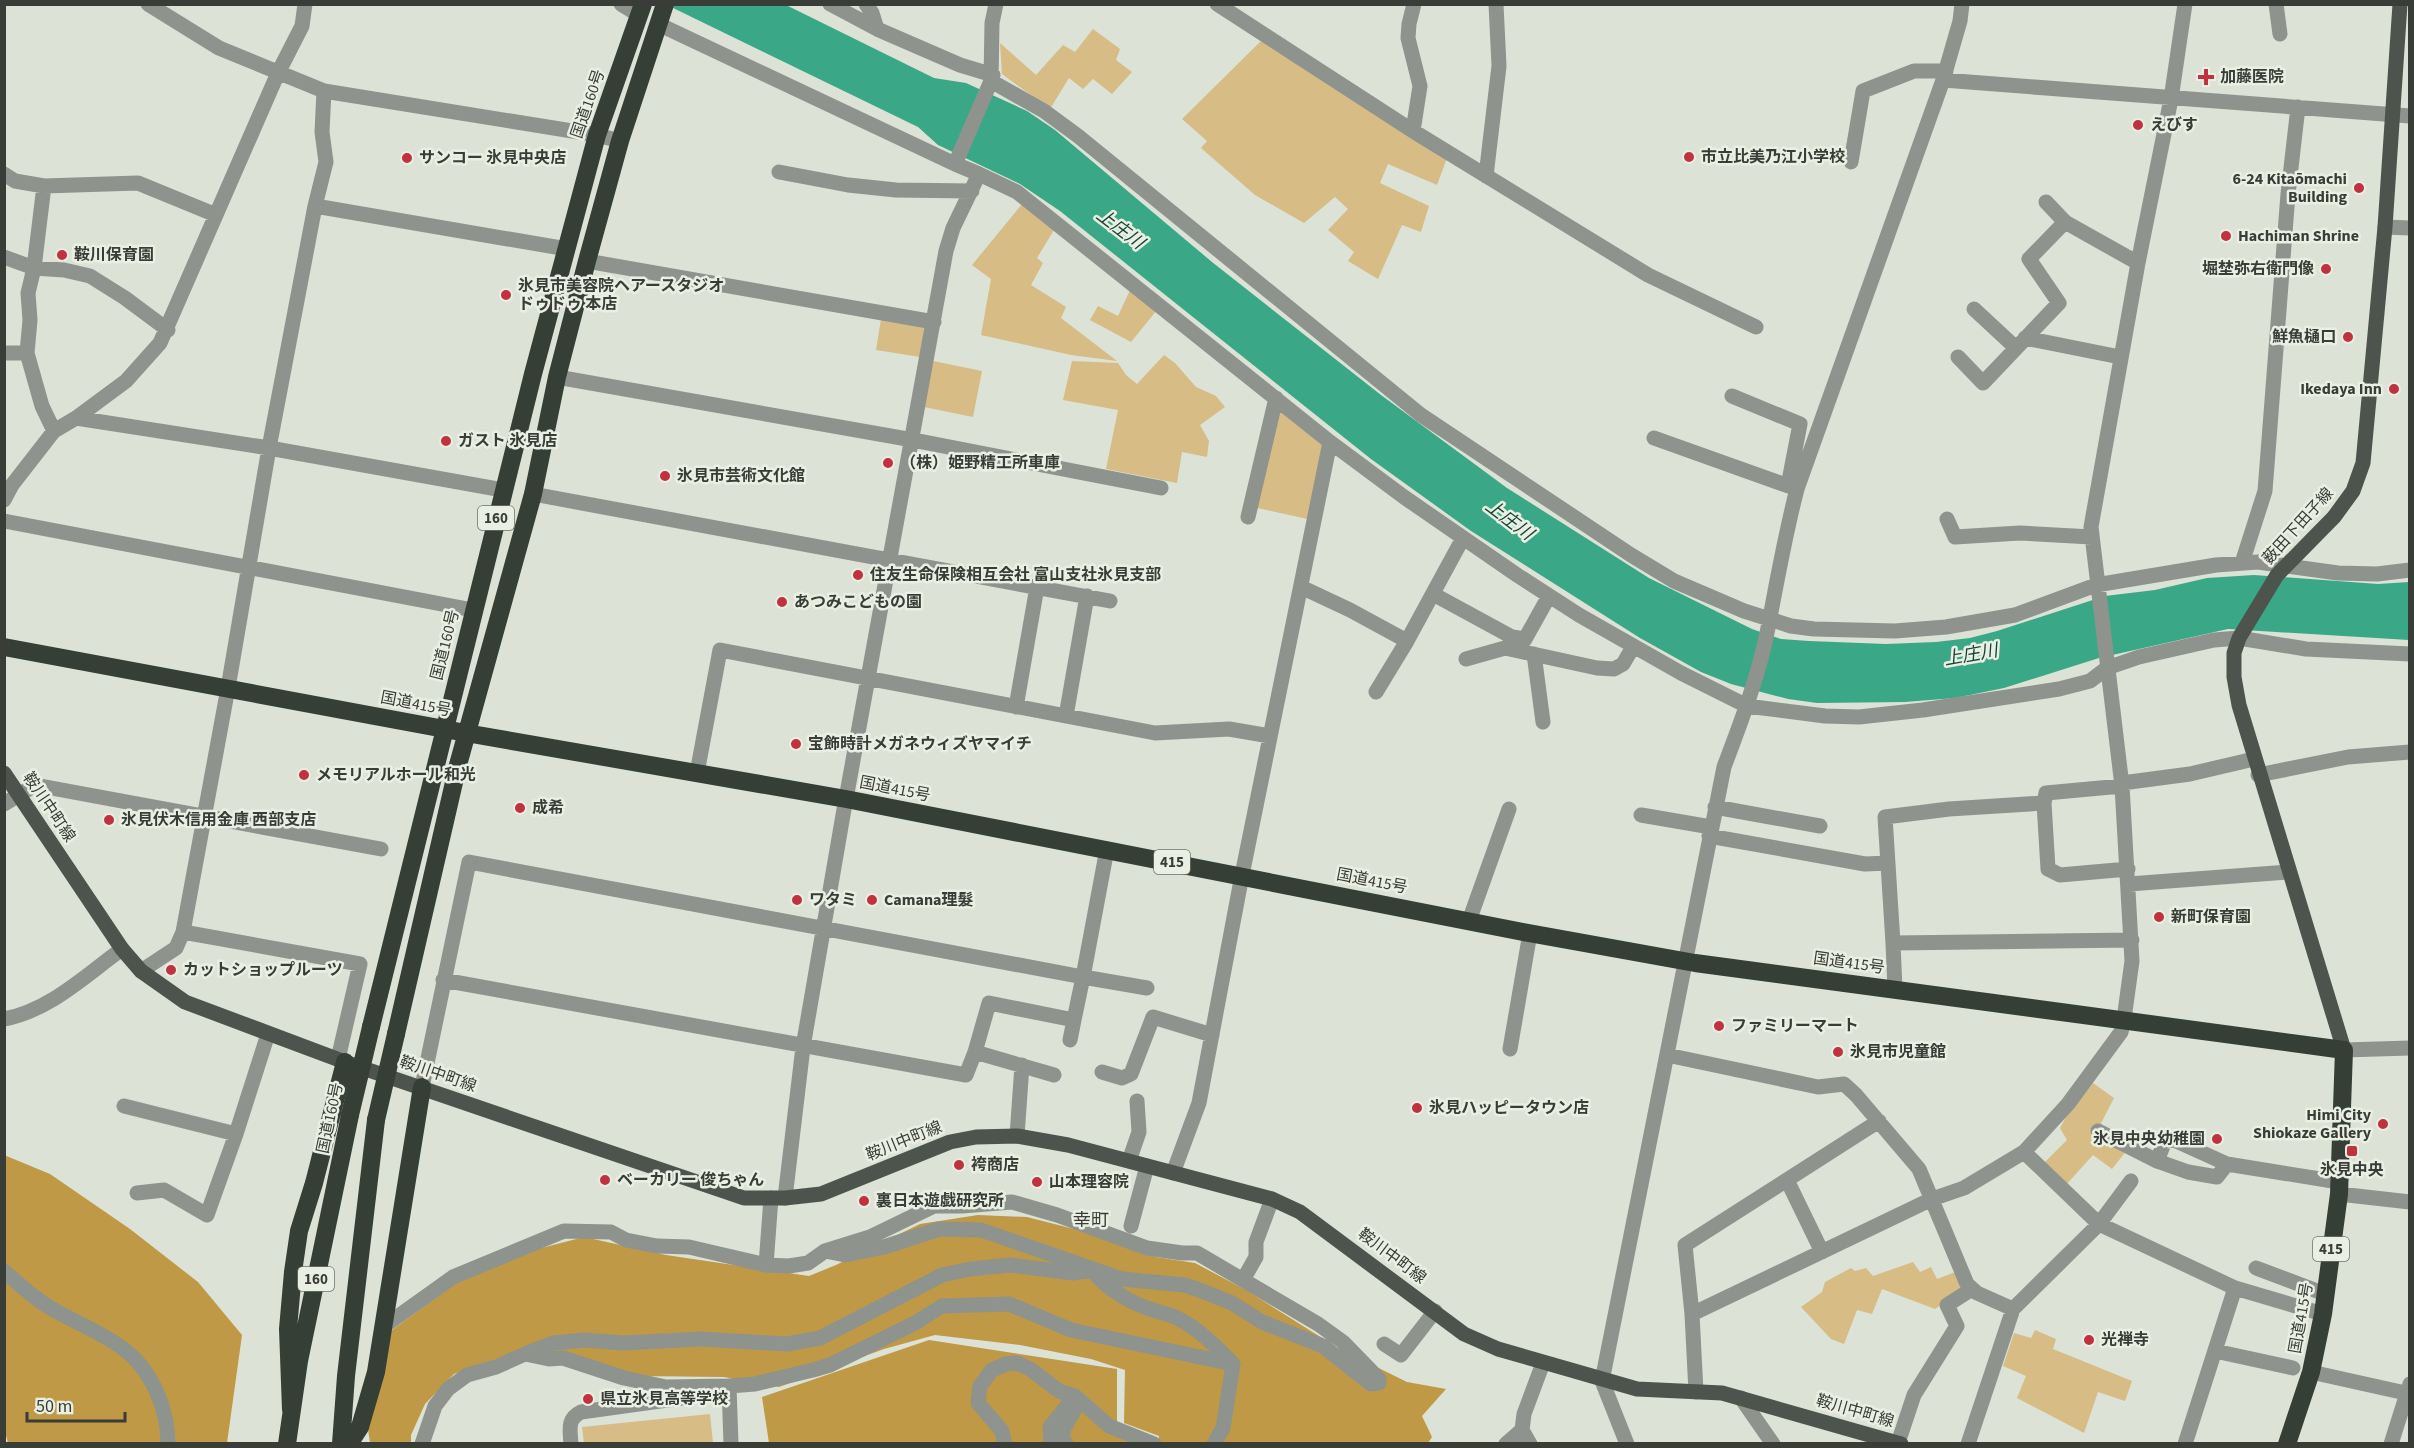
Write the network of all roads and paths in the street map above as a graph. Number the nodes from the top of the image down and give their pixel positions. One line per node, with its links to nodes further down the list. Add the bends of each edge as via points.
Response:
1 (148, 4): 18 (street, via 219,48)
2 (305, 4): 18 (street, via 302,26)
3 (621, 4): 14 (street)
4 (830, 4): 16 (street)
5 (866, 4): 16 (street)
6 (996, 4): 20 (street)
7 (1217, 4): 26 (street)
8 (1414, 4): 26 (street, via 1408,38 1420,86)
9 (1496, 4): 34 (street, via 1499,66)
10 (1962, 4): 19 (street)
11 (2185, 4): 22 (street)
12 (2276, 4): 17 (street)
13 (2400, 4): 24 (main road, 薮田下田子線)
14 (641, 10): 27 (highway, 国道160号 / 160)
15 (661, 16): 28 (highway, 160); 29 (street)
16 (877, 28): 20 (street)
17 (2280, 34)
18 (278, 73): 21 (street); 39 (street)
19 (1944, 75): 22 (street); 30 (street, via 1914,71 1863,91); 66 (street)
20 (992, 78): 29 (street); 89 (street, via 1078,136 1431,422 1674,581)
21 (324, 91): 27 (street); 38 (street, via 322,132 326,162)
22 (2171, 99): 23 (street); 46 (street)
23 (2298, 107): 24 (street); 77 (street, via 2265,491)
24 (2392, 114): 25 (street); 41 (main road, 薮田下田子線)
25 (2409, 116)
26 (1413, 131): 34 (street)
27 (597, 135): 28 (street); 43 (highway, 国道160号 / 160)
28 (620, 141): 45 (highway, 160)
29 (955, 162): 33 (street)
30 (1851, 162)
31 (779, 172): 36 (street, via 896,190)
32 (4, 174): 35 (street, via 15,181)
33 (979, 174): 36 (street); 59 (street, via 1017,192)
34 (1486, 176): 50 (street, via 1647,275)
35 (44, 186): 39 (street, via 138,183); 47 (street)
36 (972, 191): 49 (street, via 946,251)
37 (2046, 202): 40 (street)
38 (315, 206): 43 (street); 65 (street)
39 (216, 215): 51 (street)
40 (2065, 222): 46 (street); 52 (street, via 2029,259 2058,303)
41 (2385, 227): 42 (street); 79 (main road, 薮田下田子線, via 2363,463 2353,491 2334,517)
42 (2409, 228)
43 (567, 249): 68 (highway, 国道160号 / 160)
44 (4, 257): 47 (street)
45 (587, 261): 49 (street); 57 (highway, 160)
46 (2138, 263): 56 (street)
47 (34, 268): 51 (street, via 90,276); 54 (street, via 28,293)
48 (1974, 309): 52 (street)
49 (934, 322): 63 (street)
50 (1756, 327)
51 (168, 330): 60 (street, via 126,381)
52 (2020, 343): 55 (street, via 1983,382); 56 (street)
53 (4, 353): 54 (street)
54 (27, 353): 61 (street, via 42,406)
55 (1958, 357)
56 (2120, 357): 74 (street)
57 (557, 377): 63 (street); 69 (highway, 160)
58 (1732, 396): 66 (street, via 1800,424)
59 (1276, 398): 64 (street); 71 (street)
60 (76, 418): 61 (street); 65 (street)
61 (54, 431): 70 (street)
62 (1654, 438): 66 (street)
63 (913, 440): 67 (street); 76 (street)
64 (1330, 442): 75 (street); 82 (street)
65 (269, 448): 68 (street); 78 (street)
66 (1792, 487): 89 (street)
67 (1161, 488)
68 (503, 490): 88 (highway, 国道160号 / 160)
69 (533, 494): 76 (street); 106 (highway, 160)
70 (4, 500)
71 (1248, 517)
72 (1947, 519): 74 (street, via 1955,537 2020,533)
73 (4, 521): 78 (street)
74 (2092, 537): 83 (street)
75 (1463, 538): 84 (street); 86 (street)
76 (890, 561): 81 (street); 98 (street)
77 (2242, 563): 79 (street, via 2258,562); 83 (street)
78 (249, 568): 88 (street); 99 (street)
79 (2281, 570): 80 (street, via 2377,574); 90 (main road, 薮田下田子線)
80 (2409, 570)
81 (1037, 587): 85 (street); 102 (street)
82 (1301, 588): 91 (street); 107 (street)
83 (2097, 591): 89 (street, via 2015,615 1946,627 1895,631 1814,629); 97 (street)
84 (1433, 594): 86 (street, via 1512,638 1525,639); 91 (street)
85 (1087, 596): 87 (street); 103 (street)
86 (1549, 596): 92 (street)
87 (1110, 601)
88 (473, 610): 105 (highway, 国道160号 / 160)
89 (1768, 622): 101 (street)
90 (2239, 638): 95 (street, via 2306,650); 97 (street); 109 (main road, 薮田下田子線, via 2234,653 2234,677)
91 (1407, 641): 100 (street)
92 (1633, 646): 94 (street, via 1623,664 1614,669); 101 (street)
93 (4, 647): 99 (highway, 国道415号 / 415)
94 (1534, 654): 96 (street, via 1504,648); 104 (street)
95 (2409, 654)
96 (1466, 659)
97 (2106, 662): 101 (street, via 2090,681 1923,710 1859,717); 113 (street)
98 (868, 679): 102 (street); 111 (street, via 720,650); 115 (street)
99 (228, 688): 105 (highway, 国道415号 / 415); 121 (street)
100 (1376, 692)
101 (1747, 703): 118 (street, via 1724,767)
102 (1016, 707): 103 (street)
103 (1066, 716): 107 (street, via 1155,733 1229,729)
104 (1543, 722)
105 (444, 729): 106 (highway, 国道415号 / 415); 209 (highway, 国道160号 / 160, bridge, via 351,1114)
106 (466, 733): 111 (highway, 国道415号 / 415); 216 (highway, 160, bridge, via 376,1120)
107 (1270, 736): 128 (street)
108 (2409, 752): 112 (street, via 2348,757)
109 (2254, 759): 112 (main road, 薮田下田子線); 113 (street)
110 (4, 772): 114 (main road, 鞍川中町線)
111 (697, 773): 115 (highway, 国道415号 / 415)
112 (2258, 775): 127 (main road, 薮田下田子線)
113 (2122, 784): 116 (street, via 2046,793); 129 (street)
114 (20, 794): 117 (street); 121 (street, via 35,785); 136 (main road, 鞍川中町線)
115 (846, 799): 125 (highway, 国道415号 / 415); 131 (street)
116 (2044, 803): 126 (street, via 1885,817); 129 (street, via 2048,869 2060,875)
117 (4, 804)
118 (1715, 807): 122 (street); 123 (street)
119 (1509, 809): 130 (street)
120 (1641, 815): 123 (street)
121 (204, 817): 124 (street); 132 (street)
122 (1821, 826)
123 (1710, 832): 126 (street, via 1865,864); 137 (street)
124 (381, 849)
125 (1107, 849): 128 (highway, 国道415号 / 415); 139 (street)
126 (1888, 863): 135 (street)
127 (2289, 872): 129 (street); 152 (main road, 薮田下田子線)
128 (1242, 875): 130 (highway, 国道415号 / 415); 147 (street)
129 (2128, 876): 134 (street)
130 (1469, 921): 133 (highway, 国道415号 / 415)
131 (825, 930): 139 (street); 140 (street, via 469,862); 149 (street)
132 (183, 932): 138 (street, via 176,948); 155 (street, via 360,964)
133 (1530, 933): 137 (highway, 国道415号 / 415); 151 (street)
134 (2132, 940): 135 (street); 144 (street)
135 (1893, 943): 142 (street)
136 (122, 949): 138 (main road, 鞍川中町線); 143 (street, via 48,1003 23,1016)
137 (1687, 960): 142 (highway, 国道415号 / 415); 154 (street)
138 (141, 971): 146 (main road, 鞍川中町線, via 185,1002)
139 (1083, 977): 141 (street); 145 (street)
140 (443, 980): 149 (street); 159 (street)
141 (1147, 988)
142 (1895, 989): 144 (highway, 国道415号 / 415)
143 (4, 1019)
144 (2124, 1019): 152 (highway, 国道415号 / 415); 166 (street, via 2121,1032 2068,1104)
145 (1074, 1020): 148 (street); 153 (street, via 989,1004)
146 (268, 1034): 155 (main road, 鞍川中町線); 164 (street)
147 (1212, 1035): 157 (street, via 1153,1017 1131,1074 1122,1078); 171 (street, via 1199,1103)
148 (1070, 1040)
149 (803, 1047): 153 (street, via 966,1075); 176 (street)
150 (2409, 1048): 152 (street)
151 (1510, 1049)
152 (2344, 1050): 174 (highway, 国道415号 / 415)
153 (975, 1052): 156 (street)
154 (1667, 1055): 162 (street, via 1818,1087 1844,1084); 203 (street)
155 (341, 1060): 159 (main road, 鞍川中町線); 209 (highway, via 293,1272 288,1329)
156 (1022, 1065): 158 (street); 165 (street)
157 (1102, 1072)
158 (1054, 1075)
159 (422, 1087): 176 (main road, 鞍川中町線, via 715,1189 744,1198); 196 (highway)
160 (1137, 1101): 167 (street, via 1139,1132)
161 (123, 1106): 164 (street)
162 (1879, 1121): 172 (street); 178 (street, via 1919,1169)
163 (2098, 1131): 168 (street)
164 (236, 1134): 175 (street, via 207,1215 164,1190)
165 (1017, 1136): 167 (main road, 鞍川中町線, via 1068,1144); 176 (main road, 鞍川中町線, via 950,1142 821,1194)
166 (2024, 1152): 178 (street, via 1964,1188); 180 (street)
167 (1129, 1161): 170 (main road, 鞍川中町線)
168 (2157, 1161): 169 (street, via 2207,1177 2217,1177); 169 (street, via 2165,1141 2174,1140)
169 (2226, 1164): 174 (street)
170 (1147, 1166): 171 (main road, 鞍川中町線); 181 (street)
171 (1173, 1173): 177 (main road, 鞍川中町線)
172 (1787, 1180): 183 (street); 194 (street, via 1685,1245)
173 (2131, 1180): 180 (street)
174 (2339, 1188): 179 (street); 191 (highway, 国道415号 / 415)
175 (137, 1193)
176 (778, 1198): 184 (street)
177 (1272, 1199): 188 (street, via 1256,1242 1256,1257); 193 (main road, 鞍川中町線, via 1300,1212)
178 (1932, 1199): 183 (street); 189 (street, via 1950,1247)
179 (2409, 1203)
180 (2099, 1224): 190 (street); 192 (street)
181 (1131, 1226)
182 (825, 1251): 184 (street, via 808,1263); 186 (street, via 845,1255 939,1229 981,1230); 188 (street, via 870,1237 934,1206 1012,1202 1147,1248 1197,1253)
183 (1822, 1252): 194 (street)
184 (766, 1265): 196 (street, via 689,1247 626,1240 611,1232 564,1231 453,1277)
185 (2256, 1268): 191 (street)
186 (1092, 1270): 188 (street, via 1122,1279 1197,1289 1323,1347 1371,1384 1379,1383 1343,1342); 199 (street, via 1073,1273 1010,1265 942,1275 820,1338 787,1344 702,1339 622,1343 585,1340 553,1343); 201 (street, via 1102,1284 1193,1327)
187 (4, 1271): 214 (street, via 54,1311 123,1348 147,1375 162,1404)
188 (1243, 1280)
189 (1972, 1288): 192 (street); 229 (street, via 1947,1305 1957,1326 1914,1395)
190 (2235, 1288): 195 (street); 198 (street)
191 (2325, 1294): 195 (highway, 国道415号 / 415)
192 (2013, 1309): 230 (street)
193 (1435, 1311): 197 (street, via 1401,1355); 200 (main road, 鞍川中町線, via 1464,1334)
194 (1692, 1314): 206 (street)
195 (2323, 1314): 202 (highway, 国道415号 / 415)
196 (383, 1327): 211 (highway)
197 (1384, 1344)
198 (2215, 1351): 202 (street); 231 (street)
199 (525, 1354): 204 (street, via 563,1358 624,1378 666,1386); 218 (street, via 467,1375 448,1389 435,1406)
200 (1543, 1363): 203 (main road, 鞍川中町線); 210 (street)
201 (1233, 1364): 204 (street, via 1071,1330 1009,1304 942,1306 830,1365 755,1384); 225 (street, via 1223,1428)
202 (2302, 1370): 205 (street); 232 (highway, 国道415号 / 415)
203 (1602, 1381): 206 (main road, 鞍川中町線, via 1637,1389); 228 (street)
204 (729, 1386): 219 (street, via 689,1397 581,1412 573,1416 569,1425); 220 (street)
205 (2409, 1390): 233 (street)
206 (1696, 1392): 208 (main road, 鞍川中町線)
207 (1077, 1398): 221 (street, via 1059,1391 1017,1363 992,1370 980,1386 978,1403 1002,1431); 222 (street, via 1050,1427); 223 (street, via 1063,1430); 224 (street, via 1109,1426)
208 (1741, 1398): 212 (main road, 鞍川中町線); 213 (street)
209 (291, 1410): 215 (highway, 国道160号 / 160)
210 (1522, 1430): 226 (street); 227 (street)
211 (361, 1435): 217 (highway)
212 (1875, 1439): 229 (main road, 鞍川中町線)
213 (1766, 1440)
214 (168, 1443)
215 (287, 1443)
216 (341, 1443)
217 (349, 1443)
218 (422, 1443)
219 (571, 1443)
220 (731, 1443)
221 (1005, 1443)
222 (1051, 1443)
223 (1066, 1443)
224 (1154, 1443)
225 (1214, 1443)
226 (1506, 1443)
227 (1530, 1443)
228 (1628, 1443)
229 (1900, 1443)
230 (1968, 1443)
231 (2185, 1443)
232 (2288, 1443)
233 (2391, 1443)

